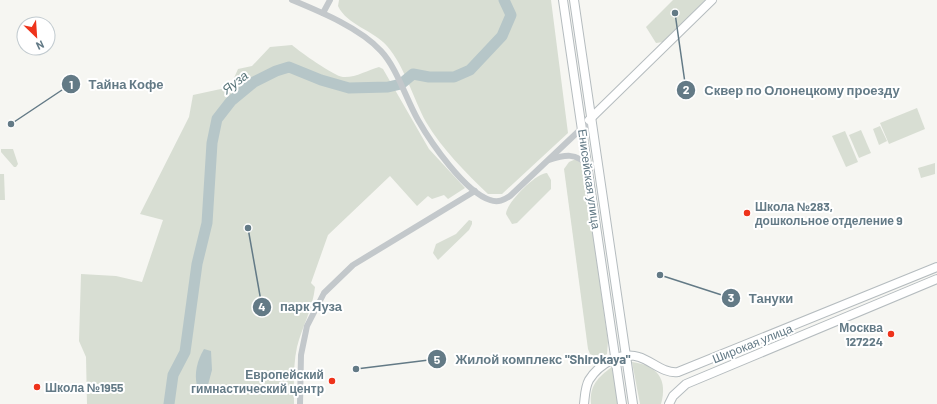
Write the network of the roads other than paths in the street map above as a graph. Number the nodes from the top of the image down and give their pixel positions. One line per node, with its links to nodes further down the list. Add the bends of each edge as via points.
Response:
1 (292, 0): 6 (street)
2 (330, 0): 6 (street)
3 (563, 0): 8 (main road, Енисейская улица)
4 (574, 0): 7 (main road, Енисейская улица)
5 (712, 0): 7 (main road)
6 (323, 13): 12 (street, via 375,44 392,67 434,146)
7 (592, 118): 8 (main road); 9 (main road, Енисейская улица)
8 (583, 127): 9 (street, via 587,126); 10 (street); 11 (main road, Енисейская улица)
9 (594, 132): 13 (main road, Енисейская улица)
10 (548, 160): 11 (street, via 572,155 583,160); 12 (street, via 505,200 496,202)
11 (588, 166): 14 (main road, Енисейская улица)
12 (475, 191): 24 (street, via 353,265 324,293 307,326 301,355)
13 (604, 205): 14 (main road, via 598,200); 21 (main road, Енисейская улица)
14 (593, 207): 22 (main road, Енисейская улица)
15 (937, 267): 16 (main road, Широкая улица)
16 (924, 272): 18 (main road, via 931,275); 19 (main road, Широкая улица)
17 (937, 279): 18 (main road, Широкая улица)
18 (928, 282): 20 (main road, Широкая улица)
19 (778, 332): 20 (street, via 775,340); 21 (main road, Широкая улица, via 678,372 670,372 637,356)
20 (783, 343): 27 (main road, Широкая улица, via 686,384 673,396)
21 (625, 355): 22 (main road, Широкая улица); 26 (main road, Енисейская улица)
22 (615, 358): 23 (main road, Широкая улица, via 589,380); 25 (main road, Енисейская улица)
23 (585, 402)
24 (300, 404)
25 (622, 404)
26 (633, 404)
27 (669, 404)

